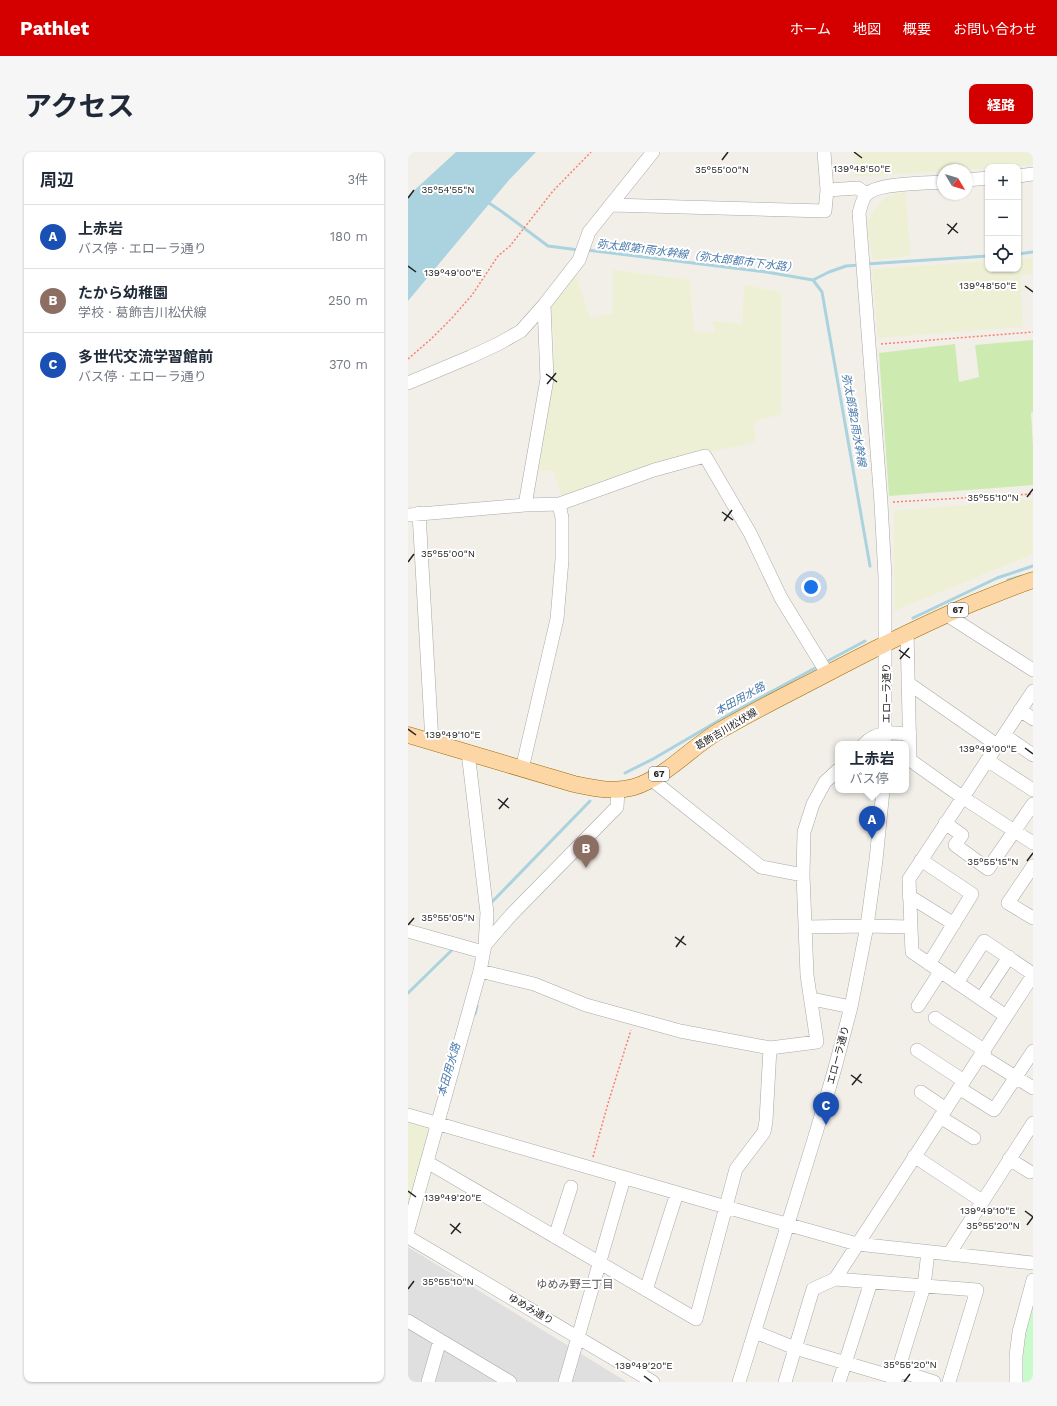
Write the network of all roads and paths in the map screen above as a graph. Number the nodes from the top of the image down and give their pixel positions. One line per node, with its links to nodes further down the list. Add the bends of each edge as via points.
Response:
1 (591, 152): 15 (path, via 553,190 510,246 498,256 472,295 452,318)
2 (653, 152): 11 (street)
3 (824, 152): 9 (street)
4 (1033, 174): 5 (street)
5 (1021, 176)
6 (985, 178): 7 (street)
7 (973, 179)
8 (937, 182): 10 (street, via 886,186 875,188)
9 (827, 190): 10 (street, via 858,188); 11 (street, via 825,210)
10 (866, 194): 14 (street, エローラ通り, via 860,212)
11 (611, 206): 12 (street, via 589,232 579,260)
12 (544, 305): 16 (street, via 521,331 477,354); 20 (street, via 547,379)
13 (1033, 332): 14 (path)
14 (869, 345): 18 (street, エローラ通り)
15 (408, 359)
16 (408, 383)
17 (1033, 494): 18 (path)
18 (881, 503): 25 (street, エローラ通り)
19 (560, 504): 20 (street); 27 (street, via 654,470 705,456 750,533 781,598); 41 (street, via 562,560 557,619)
20 (525, 505): 21 (street)
21 (413, 514): 37 (street)
22 (1033, 580): 23 (main road, 葛飾吉川松伏線 / 67)
23 (947, 615): 24 (main road, 葛飾吉川松伏線 / 67); 26 (street)
24 (907, 632): 25 (main road, 葛飾吉川松伏線 / 67); 28 (street)
25 (885, 643): 27 (main road, 葛飾吉川松伏線 / 67); 34 (street, エローラ通り)
26 (1033, 670)
27 (827, 673): 43 (main road, 葛飾吉川松伏線 / 67, via 718,732)
28 (908, 682): 32 (street); 35 (street)
29 (1033, 691): 30 (street)
30 (1020, 710): 31 (street); 35 (street)
31 (1033, 719)
32 (910, 734): 34 (street); 47 (street, via 910,760)
33 (408, 735): 37 (main road, 葛飾吉川松伏線 / 67)
34 (886, 739): 36 (street, via 870,737)
35 (1001, 740): 39 (street); 40 (street)
36 (867, 741)
37 (432, 742): 38 (main road, 葛飾吉川松伏線 / 67)
38 (468, 752): 41 (main road, 葛飾吉川松伏線 / 67); 62 (street, via 487,913)
39 (1033, 755)
40 (987, 760): 45 (street); 47 (street)
41 (522, 769): 44 (main road, 葛飾吉川松伏線 / 67, via 599,789)
42 (835, 773): 54 (street, via 825,782 813,804 804,832)
43 (651, 779): 44 (main road, 葛飾吉川松伏線 / 67); 54 (street, via 761,867)
44 (618, 790): 62 (street, via 617,807 511,916)
45 (1033, 790)
46 (883, 793): 58 (street, エローラ通り)
47 (962, 797): 49 (street); 50 (street)
48 (1033, 804): 50 (street)
49 (945, 823): 50 (street, via 962,835 954,845 988,869); 52 (street)
50 (1014, 831): 51 (street)
51 (1033, 843)
52 (921, 860): 55 (street, via 909,879); 57 (street, via 972,894)
53 (1033, 866): 56 (street, via 1008,902)
54 (803, 875): 59 (street)
55 (909, 896): 57 (street); 60 (street)
56 (1033, 918)
57 (954, 924): 64 (street)
58 (866, 926): 59 (street); 60 (street); 71 (street, エローラ通り)
59 (805, 927): 69 (street, via 807,975)
60 (911, 927): 64 (street, via 912,952)
61 (408, 931): 62 (street)
62 (484, 949): 65 (street)
63 (1009, 957): 67 (street); 68 (street, via 984,941); 70 (street)
64 (929, 964): 66 (street)
65 (480, 971): 75 (street, via 534,984 586,1005); 86 (street)
66 (940, 972): 68 (street); 72 (street)
67 (1033, 975): 73 (street)
68 (957, 983): 70 (street)
69 (812, 999): 71 (street); 76 (street, via 817,1042)
70 (981, 999): 73 (street)
71 (851, 1006): 99 (street, エローラ通り)
72 (918, 1006)
73 (1006, 1016): 78 (street)
74 (936, 1018): 78 (street)
75 (634, 1019): 76 (street, via 680,1031); 92 (path)
76 (770, 1048): 98 (street, via 764,1132 736,1169)
77 (916, 1050): 81 (street)
78 (984, 1050): 80 (street, via 985,1058); 81 (street)
79 (1033, 1051): 80 (street)
80 (1016, 1077): 81 (street, via 994,1110); 82 (street)
81 (961, 1085): 84 (street)
82 (1033, 1088)
83 (921, 1092): 84 (street)
84 (943, 1113): 88 (street); 89 (street)
85 (408, 1115): 86 (street)
86 (438, 1123): 91 (street); 92 (street)
87 (1031, 1128): 90 (street)
88 (974, 1138)
89 (914, 1156): 97 (street); 103 (street)
90 (1009, 1160): 93 (street); 97 (street)
91 (427, 1162): 100 (street); 102 (street)
92 (590, 1168): 94 (street)
93 (1030, 1172)
94 (624, 1178): 96 (street); 106 (street)
95 (570, 1187): 102 (street)
96 (677, 1193): 98 (street); 112 (street)
97 (982, 1201): 105 (street)
98 (726, 1207): 99 (street); 112 (street, via 696,1319)
99 (788, 1225): 103 (street); 114 (street, エローラ通り)
100 (408, 1230)
101 (408, 1237): 115 (street, ゆめみ通り)
102 (555, 1237): 106 (street)
103 (857, 1244): 104 (street); 108 (street)
104 (928, 1252): 105 (street); 111 (street)
105 (949, 1254): 107 (street)
106 (600, 1263): 112 (street); 115 (street)
107 (1033, 1263)
108 (835, 1279): 110 (street); 117 (street, via 813,1289)
109 (1033, 1280): 130 (street, via 1019,1332)
110 (871, 1282): 111 (street); 118 (street)
111 (924, 1286): 119 (street); 129 (street, via 976,1290)
112 (646, 1290)
113 (408, 1321): 116 (street)
114 (755, 1332): 117 (street); 125 (street, エローラ通り)
115 (579, 1338): 123 (street); 124 (street, ゆめみ通り)
116 (440, 1340): 120 (street); 121 (street)
117 (795, 1348): 118 (street); 126 (street)
118 (846, 1362): 119 (street); 127 (street)
119 (896, 1377): 128 (street, via 906,1373)
120 (495, 1378): 122 (street)
121 (428, 1382)
122 (510, 1382)
123 (565, 1382)
124 (653, 1382)
125 (739, 1382)
126 (785, 1382)
127 (839, 1382)
128 (934, 1382)
129 (949, 1382)
130 (1016, 1382)

